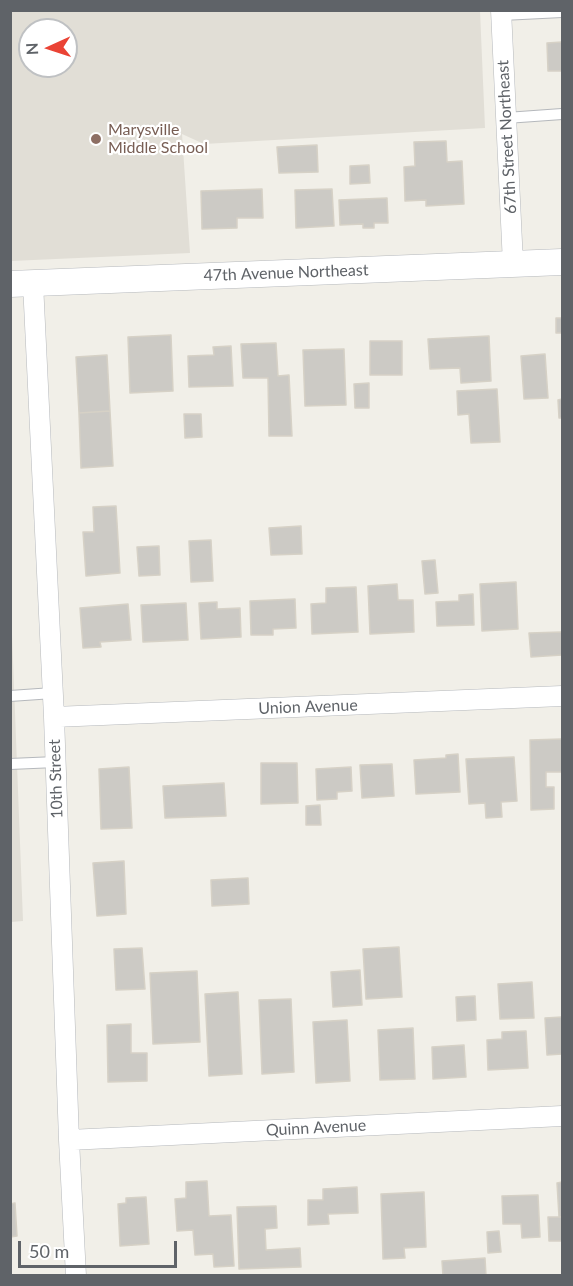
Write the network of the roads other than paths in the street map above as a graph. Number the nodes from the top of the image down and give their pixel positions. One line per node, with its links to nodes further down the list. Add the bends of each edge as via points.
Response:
1 (562, 12): 2 (lane)
2 (502, 13): 4 (street, 67th Street Northeast)
3 (562, 114): 4 (lane)
4 (506, 118): 6 (street, 67th Street Northeast)
5 (562, 262): 6 (street, 47th Avenue Northeast)
6 (513, 264): 7 (street, 47th Avenue Northeast)
7 (22, 283): 8 (street, 10th Street)
8 (53, 693): 9 (lane); 11 (street, 10th Street)
9 (10, 696)
10 (562, 696): 11 (street, Union Avenue)
11 (54, 717): 12 (street, 10th Street)
12 (56, 762): 13 (lane); 15 (street, 10th Street)
13 (10, 764)
14 (562, 1116): 15 (street, Quinn Avenue)
15 (69, 1140): 16 (street, 10th Street)
16 (76, 1275)

